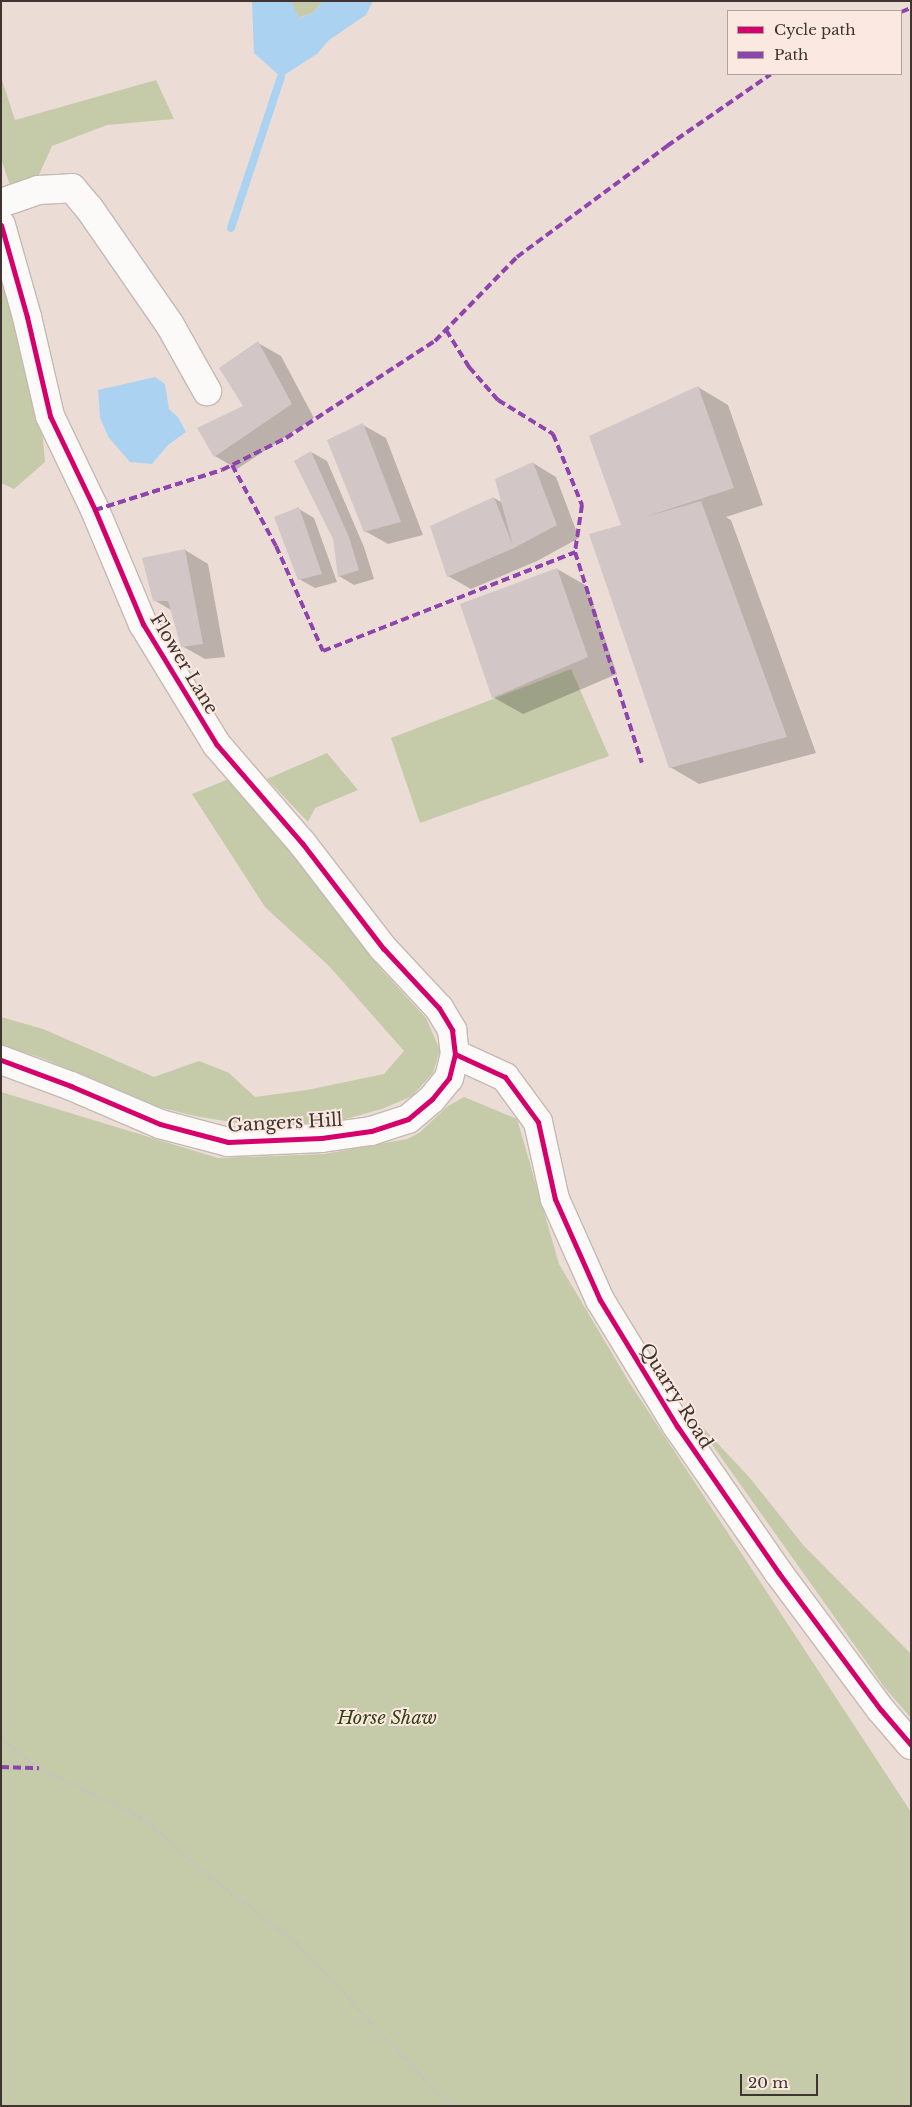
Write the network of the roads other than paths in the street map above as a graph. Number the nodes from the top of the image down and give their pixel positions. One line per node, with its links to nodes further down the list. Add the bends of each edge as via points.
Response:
1 (1, 203): 3 (street, via 38,190 72,188 170,325)
2 (1, 225): 4 (street, Flower Lane, via 50,416 95,510 143,624 217,745 302,843 383,948 439,1008 452,1030)
3 (207, 391)
4 (455, 1054): 5 (street, Gangers Hill, via 449,1078 432,1099 408,1119 372,1131 321,1138 228,1142 160,1124); 6 (street, Quarry Road, via 505,1077 538,1122 555,1199 600,1300 677,1426 772,1564)
5 (1, 1060)
6 (911, 1745)

